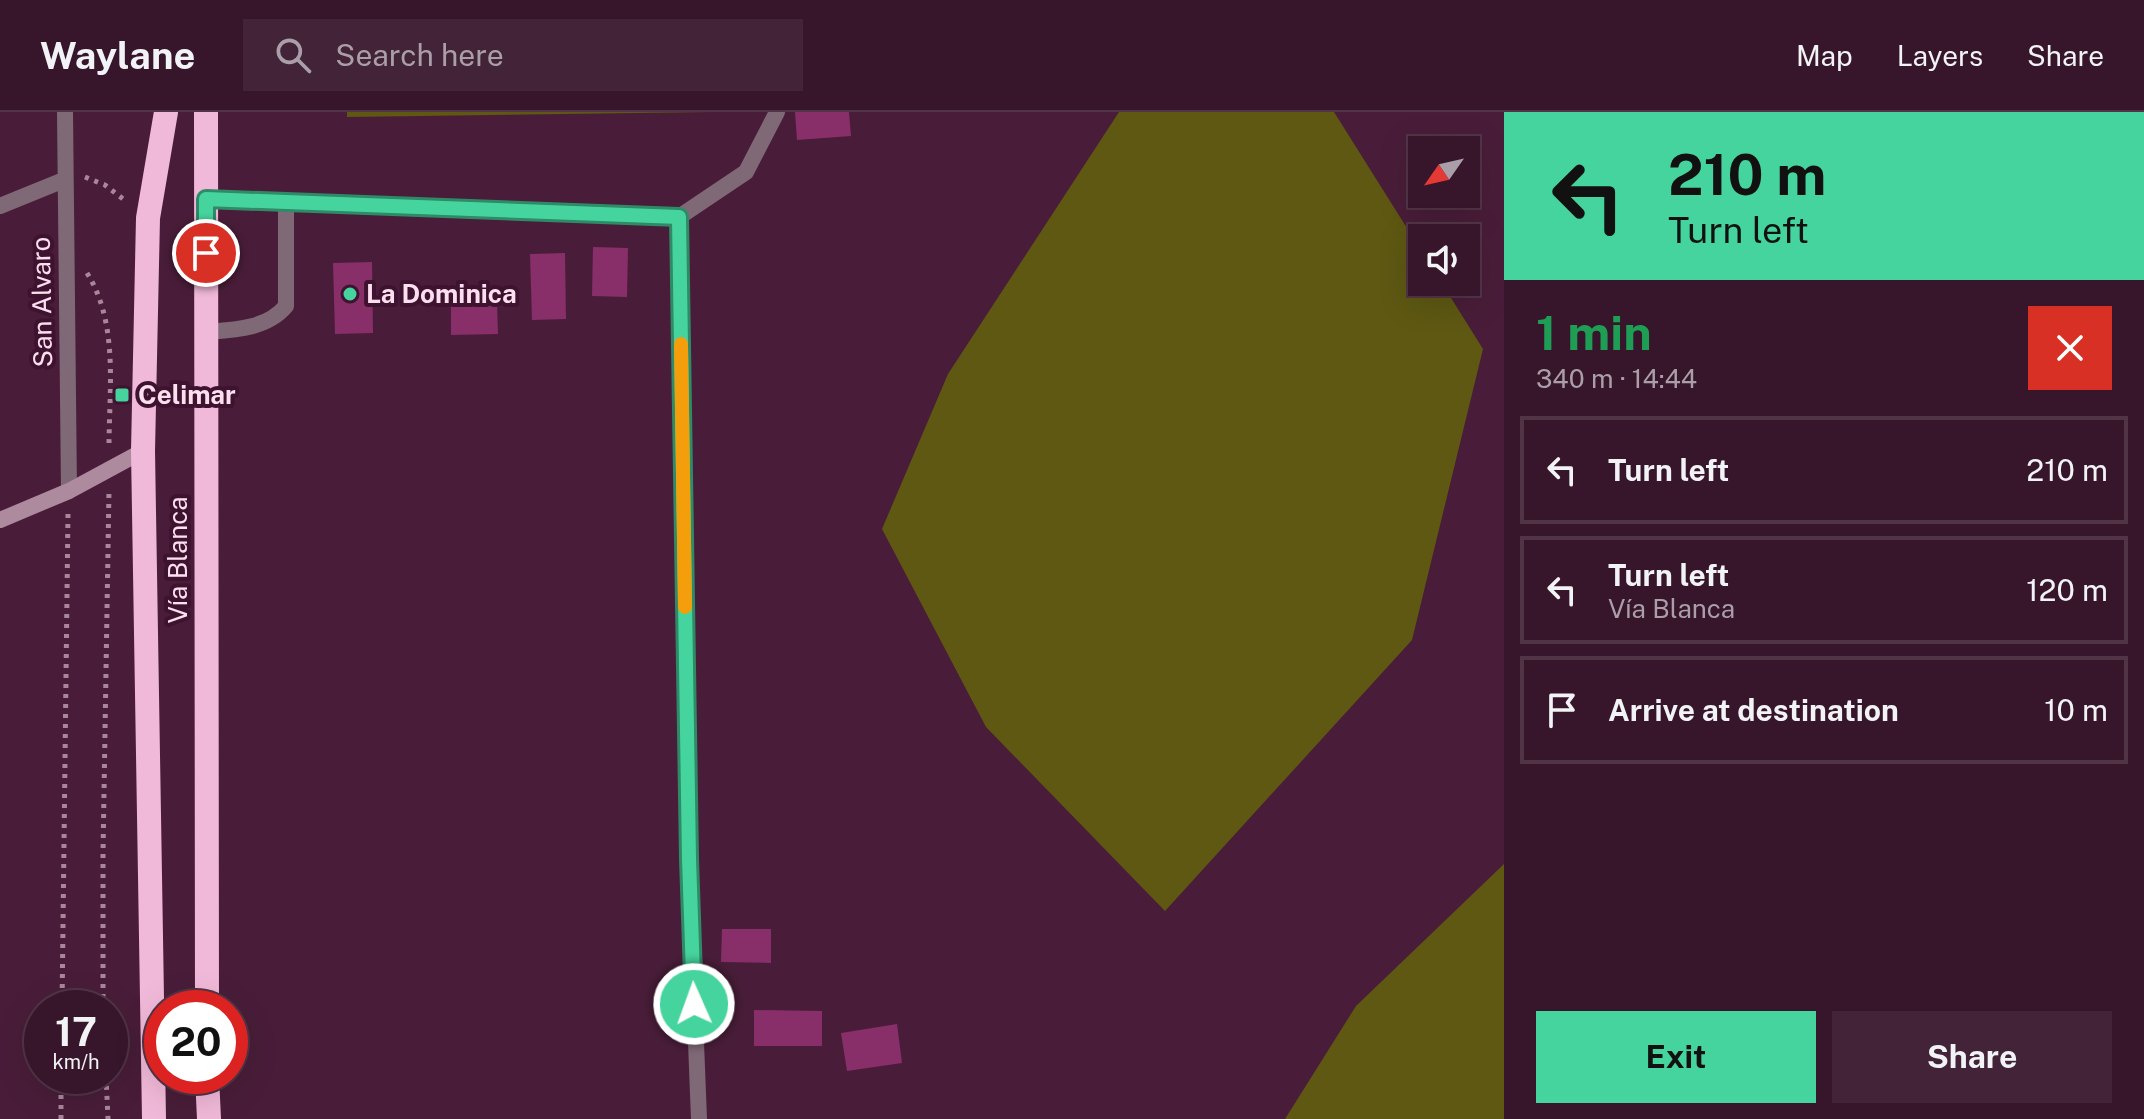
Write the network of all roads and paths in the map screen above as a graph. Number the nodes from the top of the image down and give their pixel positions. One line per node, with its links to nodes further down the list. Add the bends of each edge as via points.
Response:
1 (65, 112): 5 (street, San Alvaro)
2 (166, 112): 10 (highway)
3 (206, 112): 6 (highway, Vía Blanca)
4 (777, 112): 9 (street, via 746,172)
5 (64, 180): 8 (street); 10 (path, via 94,179); 11 (street, San Alvaro)
6 (206, 199): 7 (street); 12 (highway, Vía Blanca)
7 (286, 204): 9 (street); 12 (street, via 286,306 264,322)
8 (0, 206)
9 (679, 217): 27 (street)
10 (148, 218): 13 (highway)
11 (65, 248): 14 (path, via 93,283 107,322); 15 (street, San Alvaro)
12 (206, 332): 19 (highway, Vía Blanca)
13 (143, 451): 14 (street); 25 (highway)
14 (109, 469): 15 (street); 18 (path)
15 (69, 491): 16 (street); 17 (path)
16 (0, 520)
17 (62, 990)
18 (103, 990)
19 (207, 990)
20 (61, 1094): 23 (path)
21 (107, 1094): 24 (path)
22 (208, 1094): 26 (highway)
23 (61, 1119)
24 (108, 1119)
25 (154, 1119)
26 (209, 1119)
27 (699, 1119)

